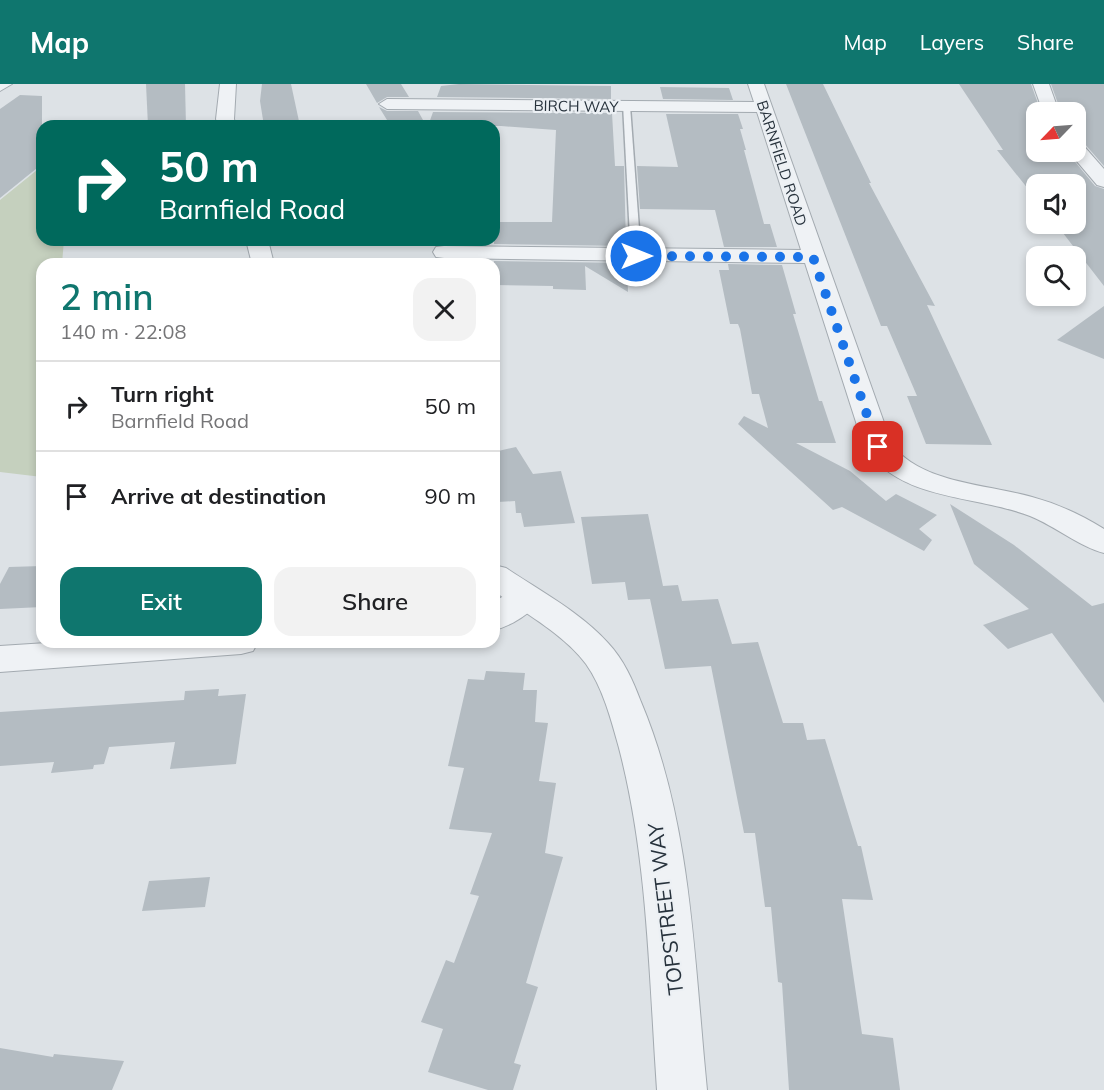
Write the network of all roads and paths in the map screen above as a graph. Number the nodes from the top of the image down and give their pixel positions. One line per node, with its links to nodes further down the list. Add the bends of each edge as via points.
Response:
1 (228, 84): 8 (street)
2 (756, 84): 7 (street, BARNFIELD ROAD)
3 (1041, 84): 4 (street)
4 (1047, 102)
5 (387, 104): 6 (street, BIRCH WAY)
6 (626, 106): 7 (street, BIRCH WAY); 12 (lane)
7 (764, 107): 13 (street, BARNFIELD ROAD)
8 (225, 120)
9 (1086, 160): 10 (street)
10 (1102, 178)
11 (444, 252): 12 (street)
12 (636, 256): 13 (street)
13 (813, 257): 14 (street, BARNFIELD ROAD, via 883,457 926,481 992,494 1065,519)
14 (1104, 543)
15 (504, 597): 18 (street, TOPSTREET WAY, via 578,634 613,677 631,722 647,779 664,872)
16 (156, 648): 17 (street)
17 (0, 659)
18 (681, 1090)

